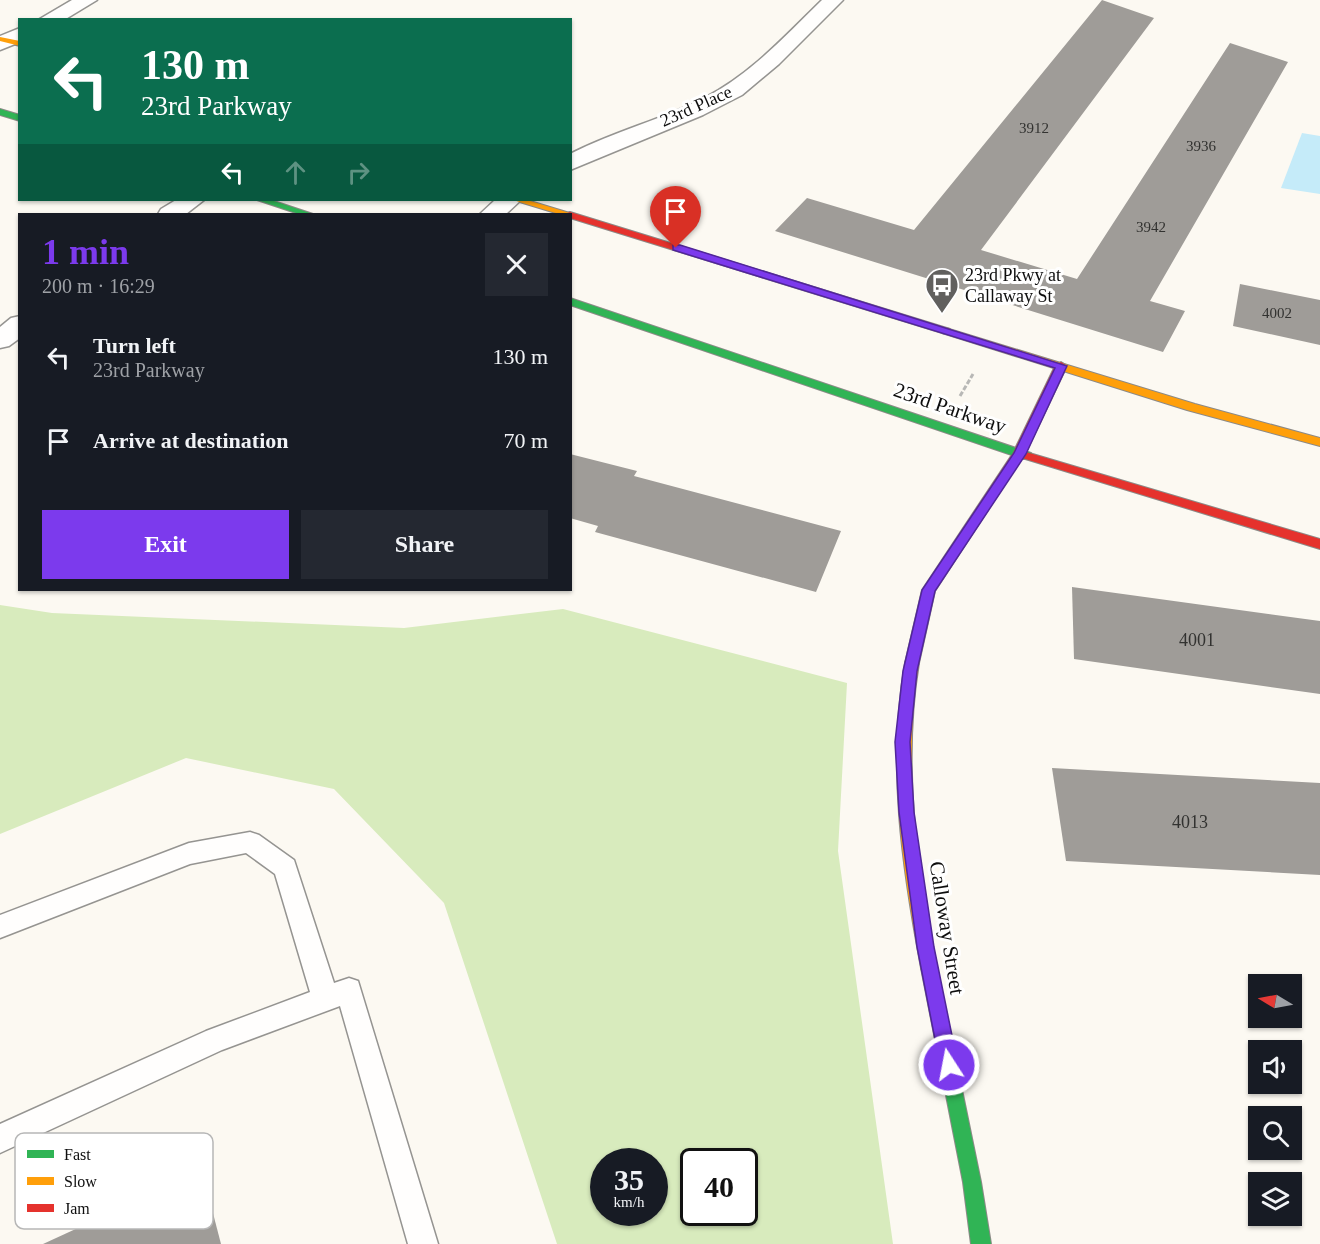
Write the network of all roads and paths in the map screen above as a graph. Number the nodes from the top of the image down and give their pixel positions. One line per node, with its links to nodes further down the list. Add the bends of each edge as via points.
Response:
1 (87, 0): 3 (street)
2 (833, 0): 6 (street, 23rd Place, via 734,90)
3 (52, 18)
4 (0, 112): 5 (street)
5 (18, 117)
6 (572, 162)
7 (190, 201): 11 (street)
8 (265, 201): 12 (street)
9 (508, 201): 13 (street)
10 (521, 201): 14 (street)
11 (172, 213)
12 (305, 213)
13 (493, 213)
14 (562, 213)
15 (572, 216): 20 (street)
16 (572, 302): 23 (street, 23rd Parkway)
17 (18, 326): 18 (street)
18 (0, 340)
19 (979, 365): 21 (path)
20 (1061, 366): 22 (street); 23 (street, Calloway Street)
21 (956, 402)
22 (1320, 442)
23 (1020, 454): 24 (street, 23rd Parkway); 29 (street, Calloway Street, via 929,590 910,671 903,742 906,812 926,947)
24 (1320, 544)
25 (0, 927): 26 (lane, via 189,854 250,842 285,868)
26 (325, 998): 27 (lane, via 215,1040); 28 (lane, via 349,990)
27 (0, 1139)
28 (423, 1244)
29 (981, 1244)

